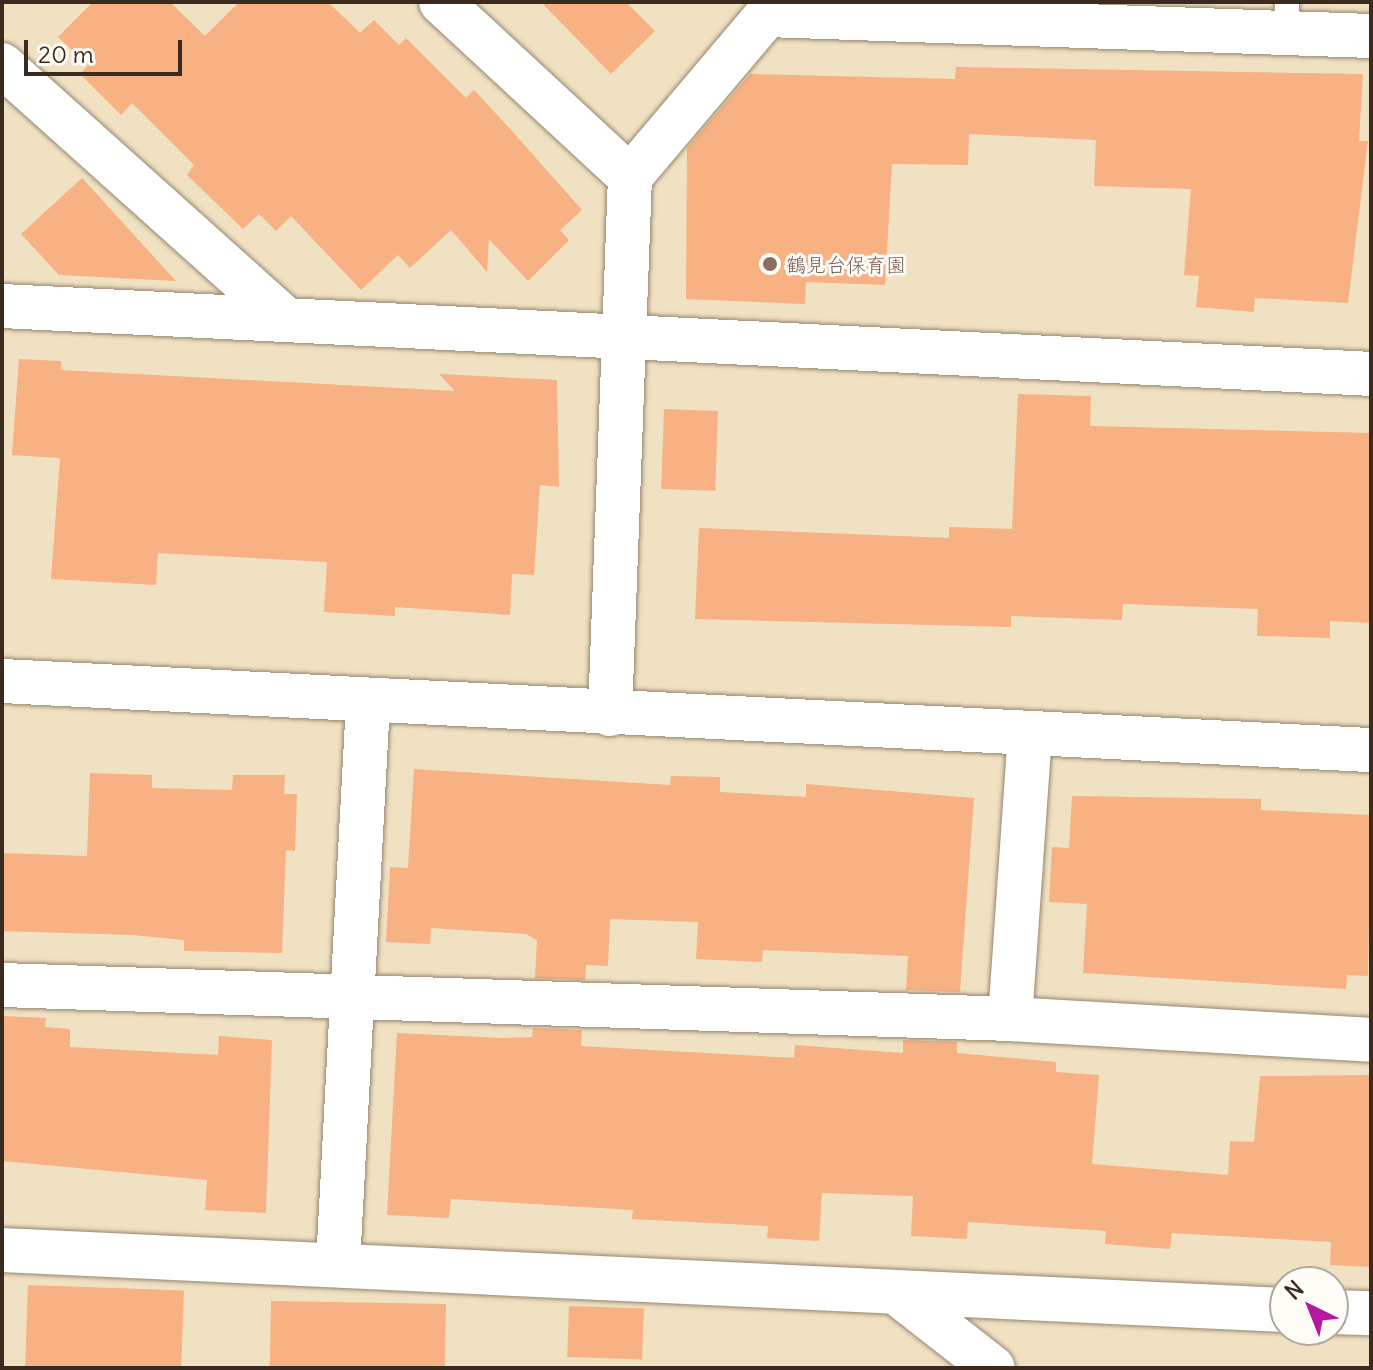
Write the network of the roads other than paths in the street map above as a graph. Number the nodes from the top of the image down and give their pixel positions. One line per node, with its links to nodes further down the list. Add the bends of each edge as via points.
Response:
1 (441, 2): 6 (street)
2 (773, 9): 3 (street); 6 (street)
3 (1286, 18): 4 (street)
4 (1371, 36)
5 (2, 65): 8 (street)
6 (630, 177): 9 (street)
7 (2, 306): 8 (street)
8 (285, 319): 9 (street)
9 (626, 335): 10 (street); 13 (street)
10 (1371, 374)
11 (2, 681): 12 (street)
12 (368, 702): 13 (street); 17 (street)
13 (610, 714): 14 (street)
14 (1030, 735): 15 (street); 18 (street)
15 (1371, 750)
16 (2, 985): 17 (street)
17 (348, 1001): 18 (street); 21 (street)
18 (1010, 1019): 19 (street)
19 (1371, 1040)
20 (2, 1250): 21 (street)
21 (338, 1264): 22 (street)
22 (902, 1297): 23 (street); 26 (street)
23 (1269, 1309)
24 (1349, 1312): 25 (street)
25 (1371, 1313)
26 (993, 1368)

